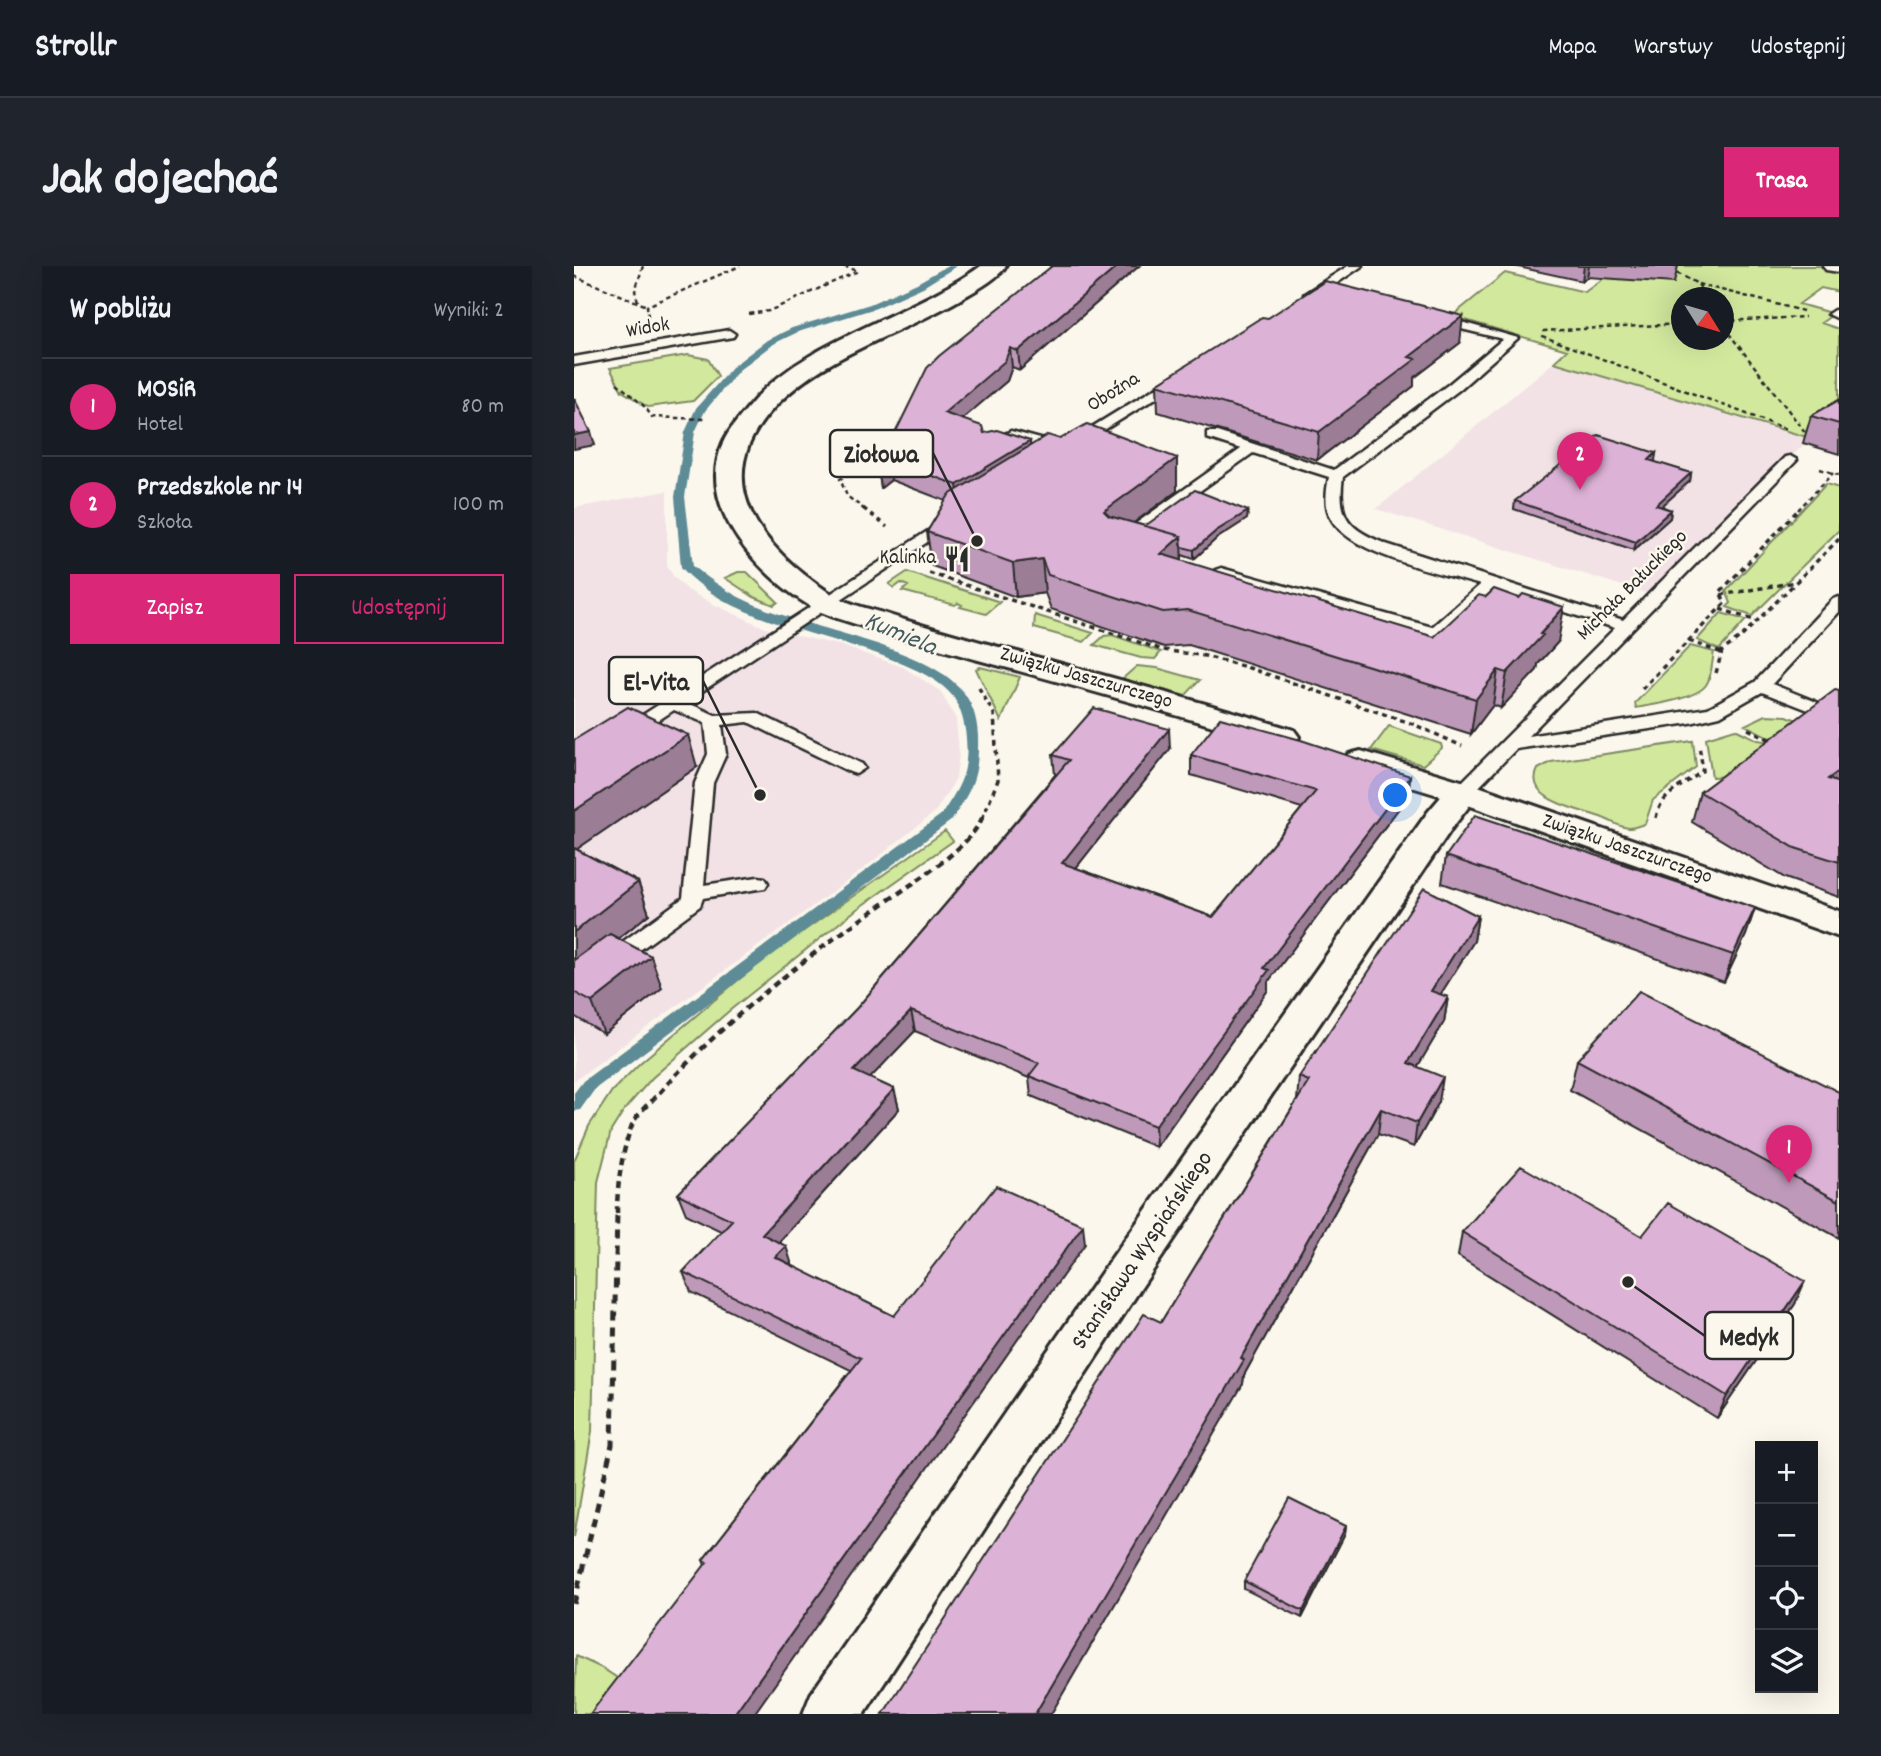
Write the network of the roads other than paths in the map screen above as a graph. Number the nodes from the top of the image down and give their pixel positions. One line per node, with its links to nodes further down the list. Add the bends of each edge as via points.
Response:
1 (996, 266): 24 (street, Związku Jaszczurczego, via 936,304 867,335 794,376 761,407 736,442 730,465 733,507 748,536)
2 (1356, 266): 5 (lane)
3 (1832, 266): 4 (street)
4 (1839, 267)
5 (1319, 291): 6 (lane); 7 (lane)
6 (1343, 297)
7 (1296, 305)
8 (1419, 315): 18 (lane, via 1512,338)
9 (729, 334): 10 (lane, Widok)
10 (574, 361)
11 (1191, 370): 15 (lane, Oboźna)
12 (1212, 435): 14 (lane)
13 (992, 447): 15 (lane, via 1011,435)
14 (1251, 448): 18 (lane); 20 (lane, via 1116,544)
15 (1063, 450): 17 (lane, Oboźna)
16 (1790, 460): 25 (lane, Michała Bałuckiego)
17 (1041, 464)
18 (1336, 475): 22 (lane, via 1333,511 1342,526 1361,540)
19 (962, 513): 24 (lane)
20 (1142, 551)
21 (1209, 570): 22 (lane, via 1435,633)
22 (1490, 583): 25 (lane)
23 (1839, 602): 26 (lane)
24 (814, 609): 27 (lane); 33 (street, Związku Jaszczurczego, via 839,609 1320,748)
25 (1625, 626): 31 (lane, Michała Bałuckiego)
26 (1761, 687): 28 (lane); 31 (lane, via 1714,712 1690,718)
27 (673, 703): 29 (lane); 30 (lane)
28 (1839, 717)
29 (713, 720): 32 (lane, via 751,718); 35 (lane, via 718,754 705,783)
30 (609, 744)
31 (1510, 744): 33 (lane, Michała Bałuckiego)
32 (856, 768)
33 (1466, 772): 36 (street, Związku Jaszczurczego); 38 (street, Stanisława Wyspiańskiego, via 1440,820 1125,1275)
34 (758, 883): 35 (lane)
35 (694, 893): 37 (lane, via 693,901)
36 (1839, 924)
37 (574, 988)
38 (831, 1714)

